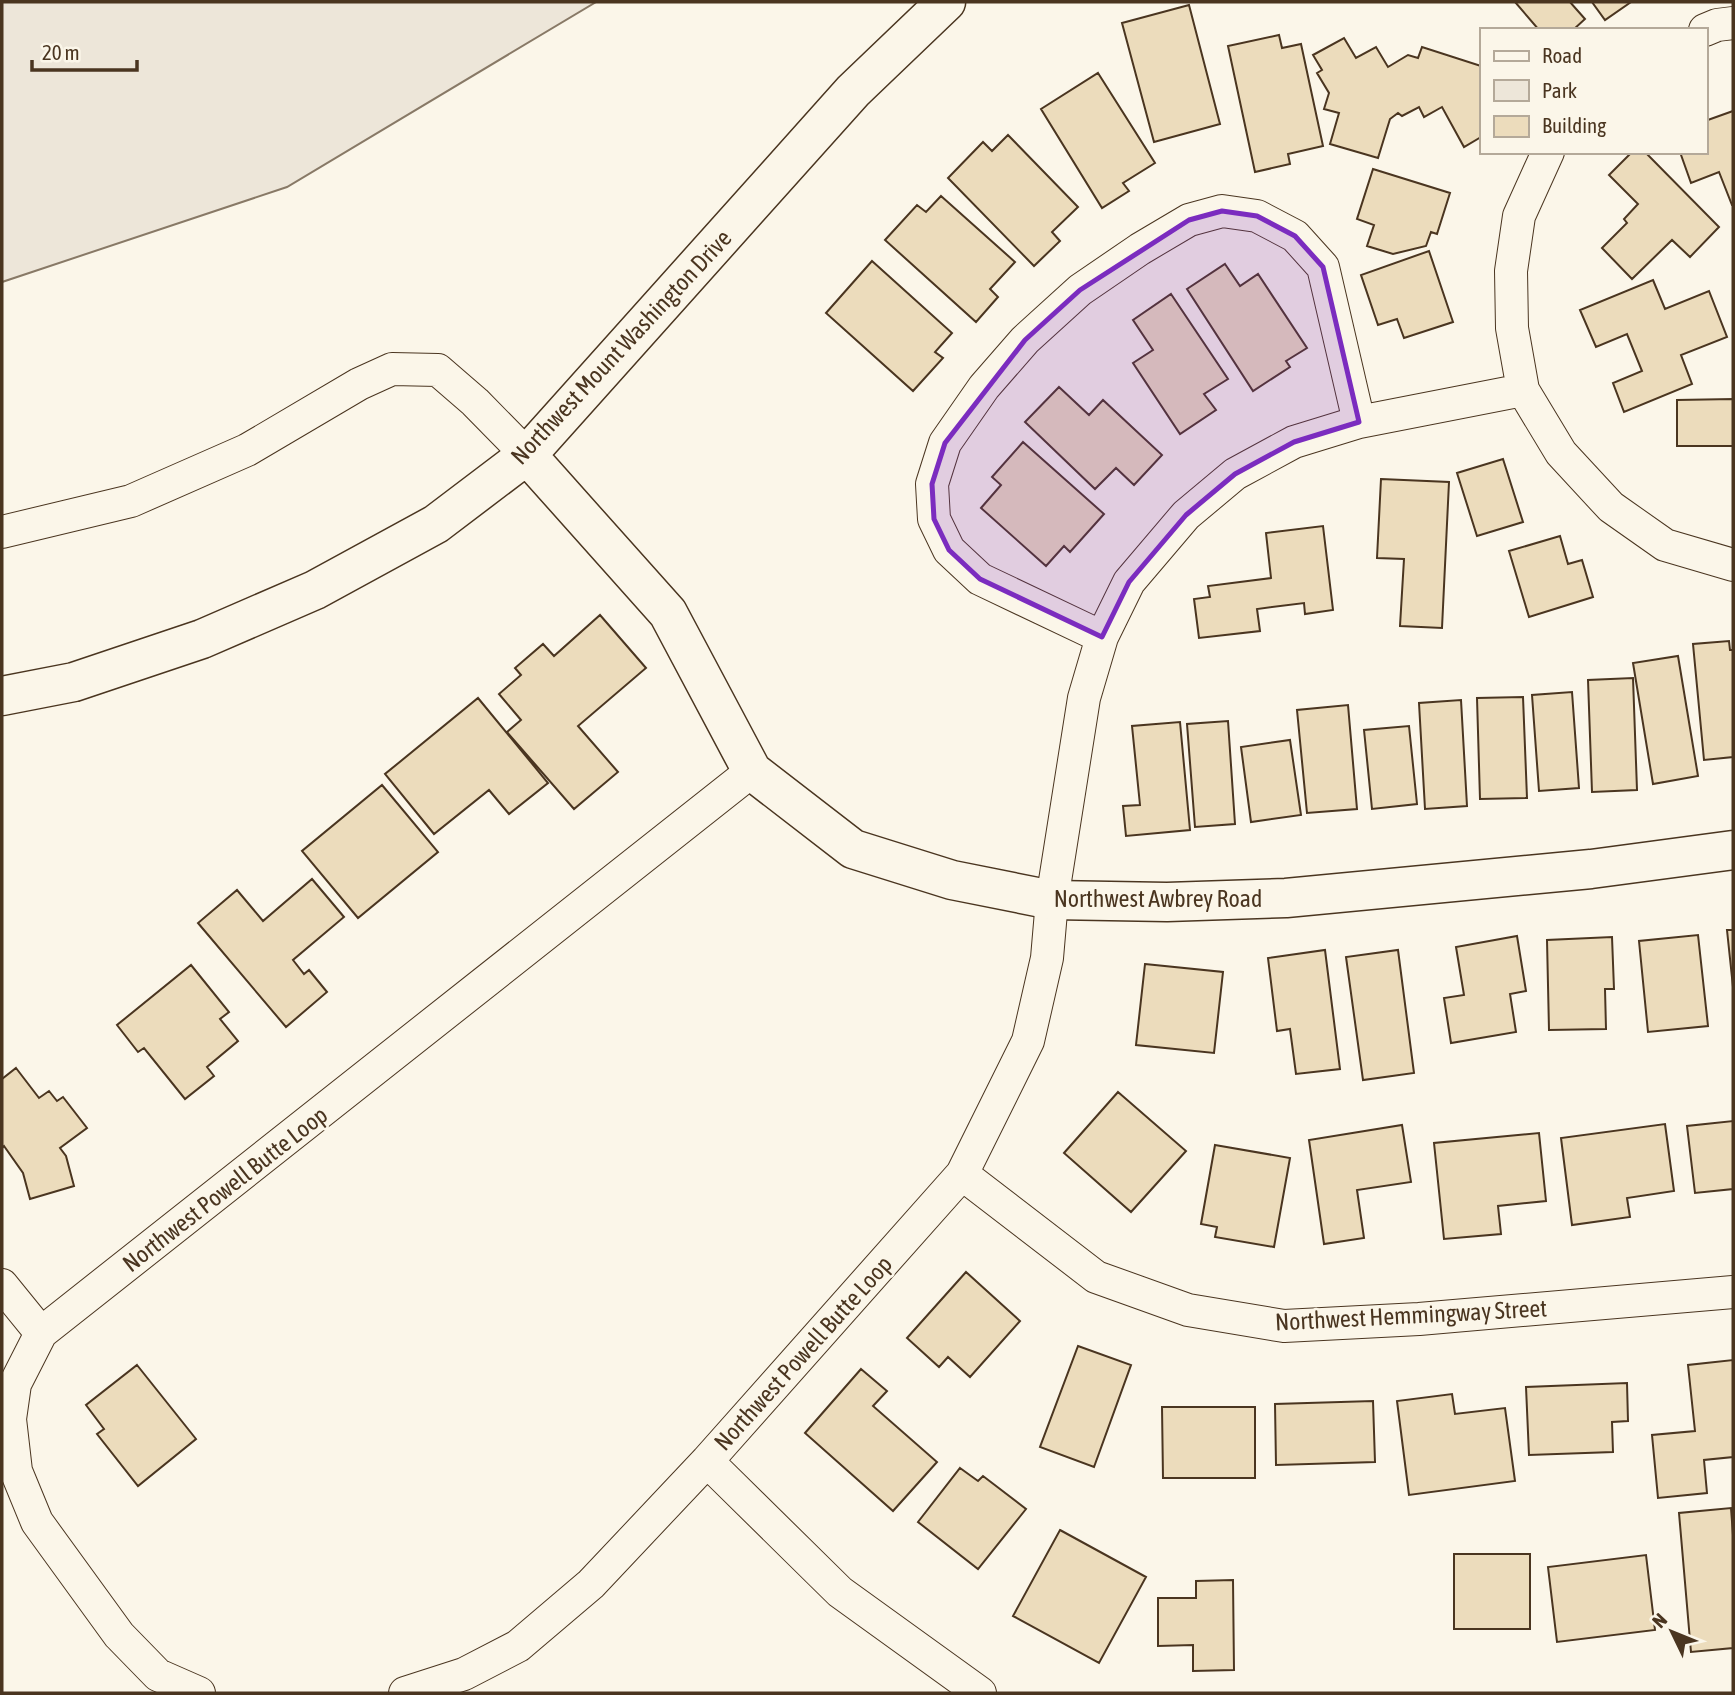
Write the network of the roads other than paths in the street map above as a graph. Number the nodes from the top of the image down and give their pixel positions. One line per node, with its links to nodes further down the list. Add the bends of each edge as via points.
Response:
1 (946, 2): 7 (street, Northwest Mount Washington Drive, via 853,91)
2 (1733, 23): 3 (street)
3 (1707, 29)
4 (1547, 154): 5 (street, via 1518,216 1511,271 1512,328)
5 (1523, 390): 6 (street, Northwest Powell Butte Loop); 9 (street, via 1561,453 1611,507 1665,545)
6 (1359, 422): 10 (street, Northwest Powell Butte Loop, via 1294,442 1235,474 1186,515 1129,582); 10 (street, via 1322,267 1295,236 1257,216 1222,211 1189,220 1080,290 1026,340 985,387 946,443 932,496 934,519 949,550 980,579)
7 (527, 455): 8 (street, via 438,370 392,369 247,450 131,501); 11 (street, Northwest Mount Washington Drive, via 436,524 315,590 202,639 74,682); 12 (street, Northwest Awbrey Road, via 668,613)
8 (2, 532)
9 (1733, 565)
10 (1102, 637): 14 (street, Northwest Powell Butte Loop, via 1084,698)
11 (2, 696)
12 (752, 771): 14 (street, Northwest Awbrey Road, via 853,849 952,880); 18 (street, Northwest Powell Butte Loop)
13 (1733, 850): 14 (street, Northwest Awbrey Road, via 1591,869 1286,898)
14 (1052, 900): 15 (street, Northwest Powell Butte Loop, via 1047,958 1028,1041)
15 (962, 1174): 17 (street, Northwest Hemmingway Street, via 1097,1277 1188,1310 1284,1326); 19 (street, Northwest Powell Butte Loop)
16 (2, 1285): 18 (street)
17 (1733, 1293)
18 (41, 1334): 20 (street, Northwest Powell Butte Loop, via 15,1384 10,1419 16,1471 37,1522 119,1635 158,1675)
19 (707, 1461): 21 (street, Northwest Powell Butte Loop, via 591,1584 518,1646 464,1674); 22 (street, via 840,1592)
20 (199, 1693)
21 (405, 1693)
22 (980, 1693)

